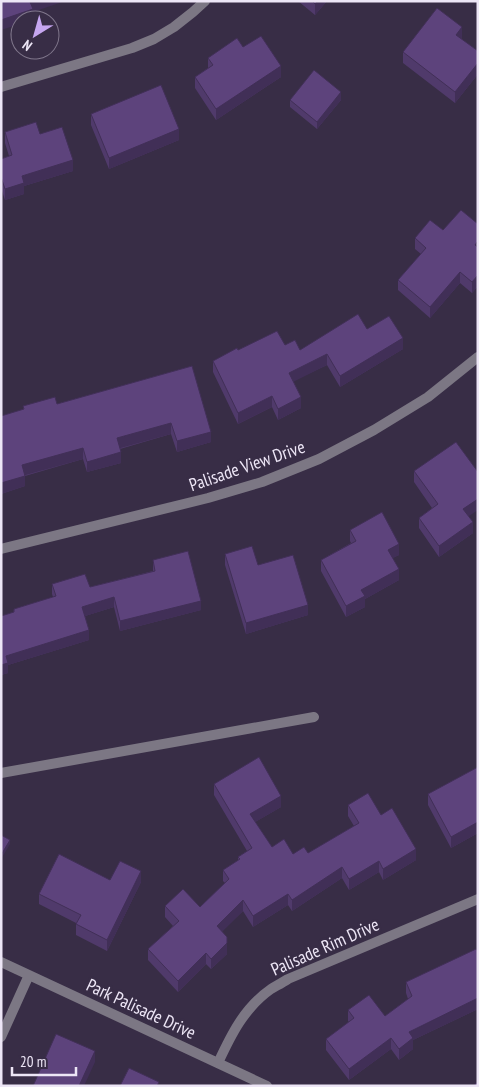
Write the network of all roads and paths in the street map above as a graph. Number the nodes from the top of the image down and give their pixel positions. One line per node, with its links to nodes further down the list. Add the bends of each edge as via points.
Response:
1 (205, 1): 2 (street, via 154,39)
2 (1, 87)
3 (478, 357): 4 (street, Palisade View Drive, via 428,397 374,430 319,459 262,482)
4 (1, 549)
5 (314, 717): 6 (street)
6 (1, 773)
7 (478, 899): 11 (street, Palisade Rim Drive, via 288,979 270,990 238,1022)
8 (1, 962): 9 (street, Park Palisade Drive)
9 (29, 975): 10 (street); 11 (street, Park Palisade Drive)
10 (1, 1036)
11 (218, 1063): 12 (street, Park Palisade Drive)
12 (266, 1086)

